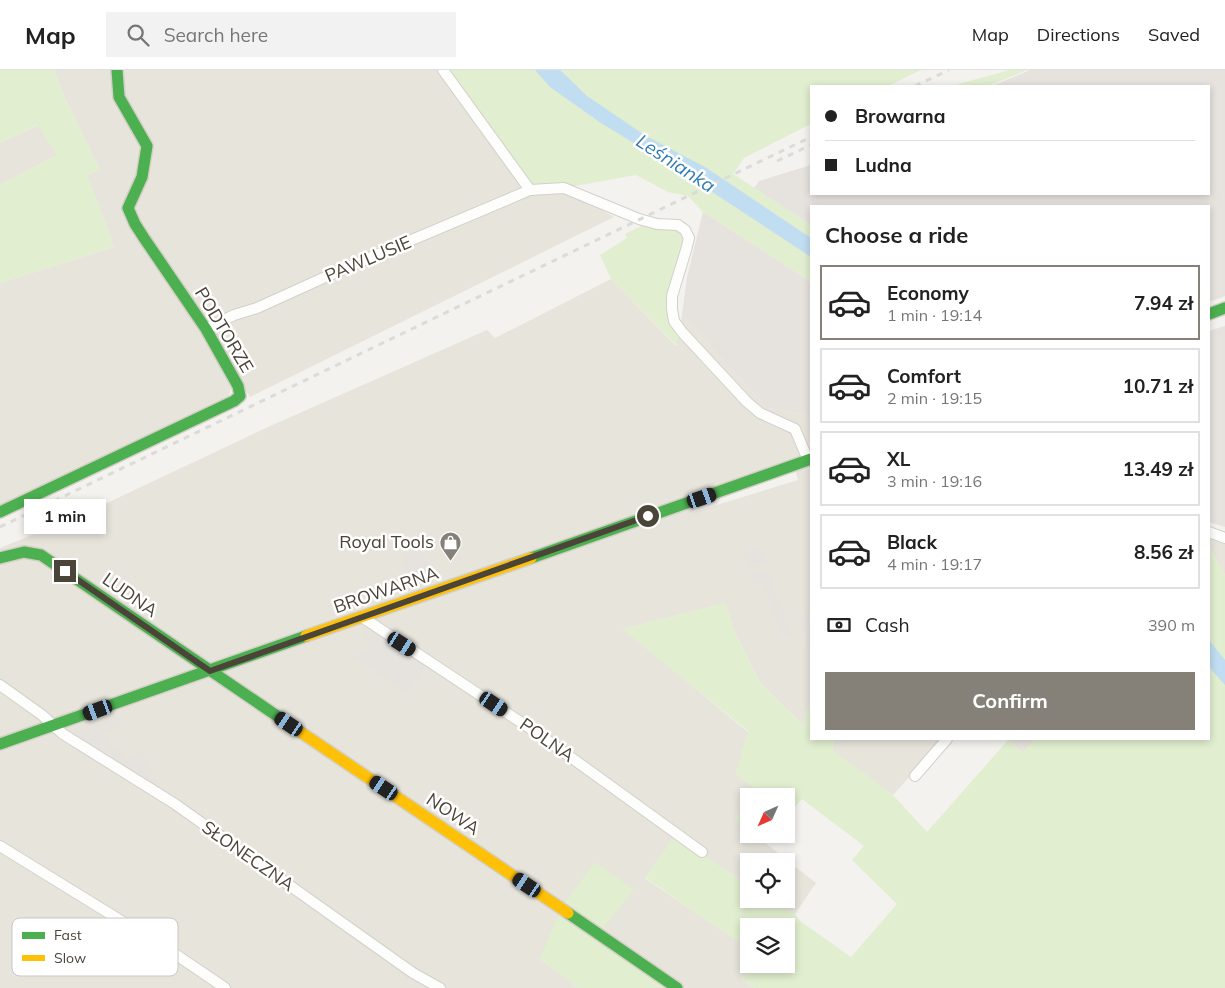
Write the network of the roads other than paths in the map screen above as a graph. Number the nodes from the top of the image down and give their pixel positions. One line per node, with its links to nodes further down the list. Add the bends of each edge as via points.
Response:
1 (117, 70): 6 (street, PODTORZE, via 119,97 146,146 142,177 128,208 144,238)
2 (444, 70): 3 (street)
3 (530, 190): 6 (street, PAWLUSIE); 7 (street, PAWLUSIE, via 564,188 639,219 685,230 689,238 672,296 674,321 747,402 760,413 795,430)
4 (1225, 308): 5 (street)
5 (1210, 314)
6 (206, 329): 8 (street, PODTORZE, via 238,386 240,396)
7 (810, 459): 12 (street, BROWARNA)
8 (0, 512)
9 (1210, 532): 10 (street)
10 (1225, 538)
11 (0, 558): 13 (street, LUDNA, via 24,552 41,555)
12 (362, 617): 13 (street, BROWARNA); 20 (street, POLNA, via 540,734)
13 (210, 671): 15 (street, BROWARNA); 25 (street, NOWA)
14 (0, 685): 15 (street, SŁONECZNA)
15 (55, 725): 17 (street, BROWARNA); 24 (street, SŁONECZNA, via 67,737 175,804 413,973)
16 (946, 740): 18 (street)
17 (0, 744)
18 (915, 776)
19 (0, 846): 21 (street)
20 (702, 852)
21 (117, 918)
22 (178, 956): 23 (street)
23 (225, 988)
24 (440, 988)
25 (677, 988)

